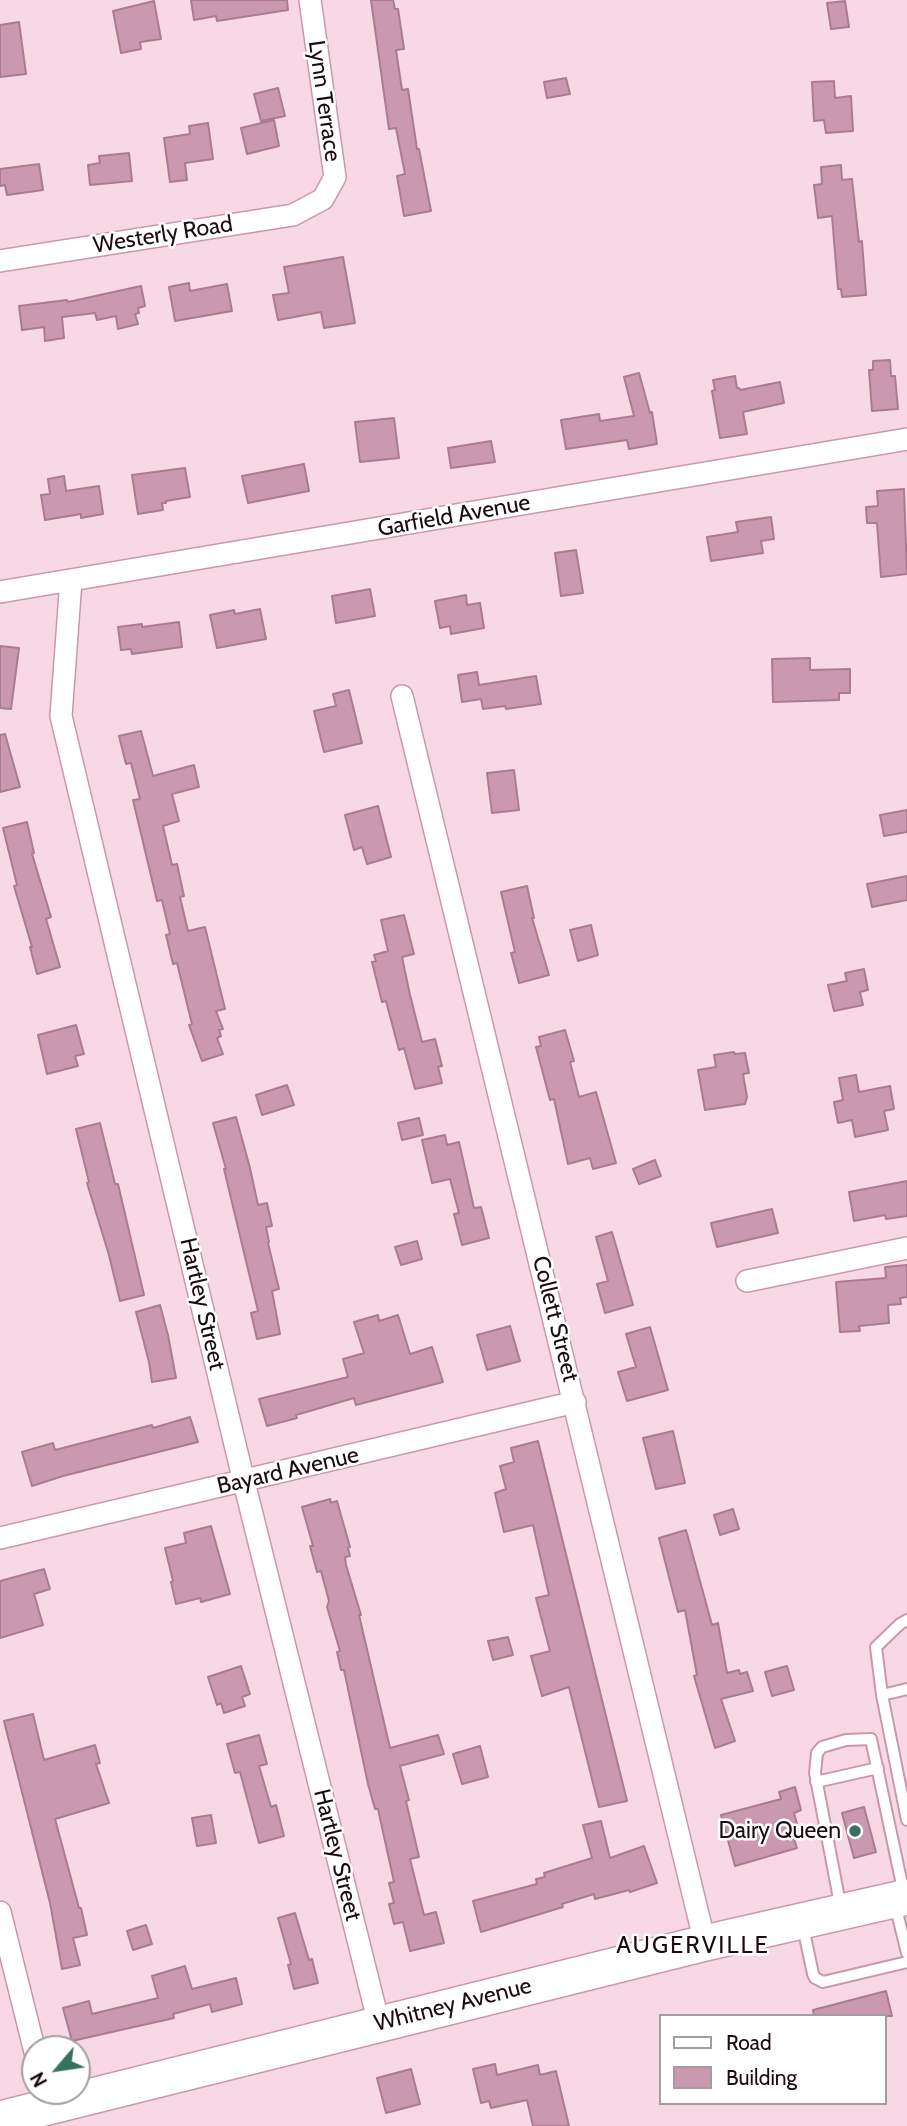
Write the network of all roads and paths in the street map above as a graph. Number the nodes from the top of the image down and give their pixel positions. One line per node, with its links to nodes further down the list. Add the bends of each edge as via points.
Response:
1 (310, 0): 2 (street, Lynn Terrace, via 335,177)
2 (323, 199): 3 (street, Westerly Road, via 293,215)
3 (0, 261)
4 (907, 439): 5 (street, Garfield Avenue)
5 (71, 580): 6 (street, Garfield Avenue); 11 (street, Hartley Street, via 61,716)
6 (0, 592)
7 (402, 696): 10 (street, Collett Street)
8 (907, 1248): 9 (street)
9 (747, 1281)
10 (575, 1402): 11 (street, Bayard Avenue); 24 (street, Collett Street)
11 (244, 1482): 12 (street, Bayard Avenue); 27 (street, Hartley Street)
12 (0, 1538)
13 (907, 1620): 15 (lane, via 876,1647)
14 (907, 1689): 15 (lane)
15 (881, 1695): 16 (lane)
16 (901, 1757): 19 (lane)
17 (878, 1768): 18 (lane); 18 (lane, via 872,1739 846,1740 822,1746 817,1753); 20 (lane)
18 (816, 1782): 22 (lane)
19 (907, 1820)
20 (902, 1898): 22 (main road, Whitney Avenue); 25 (lane)
21 (0, 1912): 28 (street)
22 (842, 1912): 23 (main road, Whitney Avenue)
23 (802, 1920): 24 (main road, Whitney Avenue); 26 (lane, via 813,1974 823,1982)
24 (705, 1943): 27 (main road, Whitney Avenue)
25 (907, 1953)
26 (907, 1962)
27 (379, 2024): 29 (main road, Whitney Avenue)
28 (31, 2035)
29 (91, 2089)
30 (33, 2105): 31 (main road, Whitney Avenue)
31 (0, 2119)

